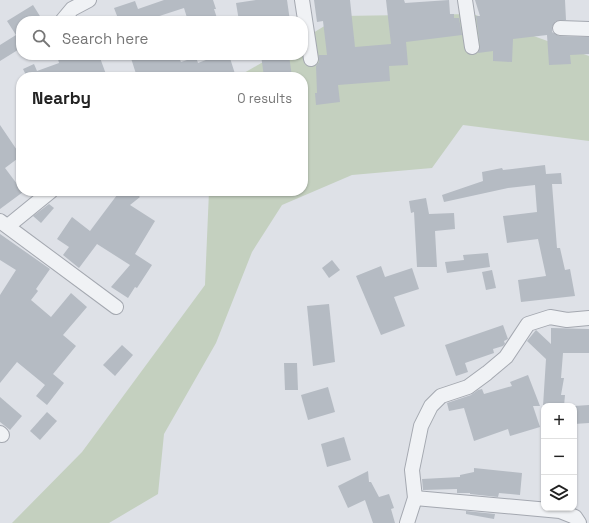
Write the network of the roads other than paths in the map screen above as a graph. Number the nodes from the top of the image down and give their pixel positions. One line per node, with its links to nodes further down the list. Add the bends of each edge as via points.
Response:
1 (89, 0): 4 (street, via 72,9)
2 (302, 0): 5 (street)
3 (465, 0): 9 (street)
4 (66, 16)
5 (304, 16)
6 (560, 28): 7 (street)
7 (589, 29)
8 (308, 39): 10 (street)
9 (472, 47)
10 (311, 59)
11 (44, 196): 12 (street)
12 (4, 223): 13 (street)
13 (116, 308)
14 (589, 318): 15 (street, via 567,320 550,317 528,324 506,357 468,387 441,396 431,406 421,426 412,470)
15 (415, 498): 16 (street); 17 (street, via 560,511 574,517)
16 (407, 523)
17 (580, 523)

